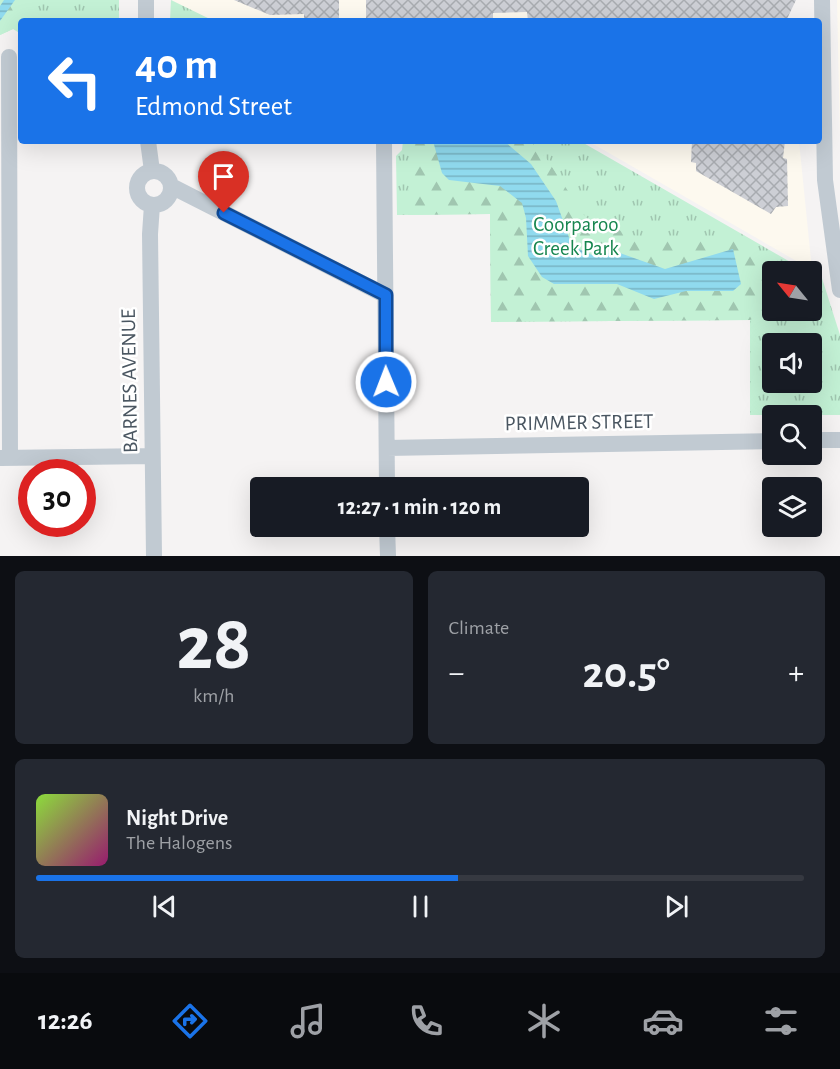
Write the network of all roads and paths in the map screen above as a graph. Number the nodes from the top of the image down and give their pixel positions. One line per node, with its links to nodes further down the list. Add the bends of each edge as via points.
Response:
1 (146, 0): 3 (street)
2 (822, 0): 10 (street, via 825,180)
3 (146, 18)
4 (9, 57): 17 (street)
5 (148, 144): 7 (street)
6 (384, 144): 11 (street)
7 (152, 171): 8 (street, via 162,173); 9 (street, via 139,180 137,191 142,201)
8 (171, 186): 9 (street, via 166,200); 11 (street)
9 (152, 205): 16 (street, BARNES AVENUE)
10 (840, 290)
11 (386, 295): 15 (street)
12 (822, 440): 13 (street)
13 (840, 440)
14 (762, 441): 15 (street, PRIMMER STREET)
15 (387, 448): 18 (street)
16 (152, 456): 17 (street); 20 (street, BARNES AVENUE)
17 (5, 458)
18 (387, 477)
19 (387, 537): 21 (street)
20 (154, 556)
21 (388, 556)

